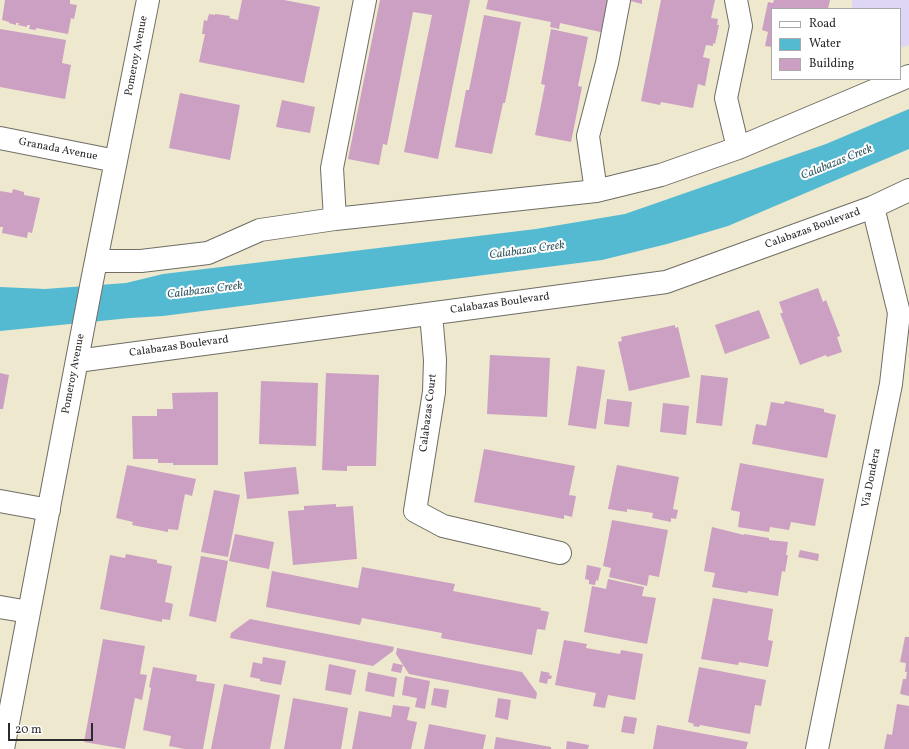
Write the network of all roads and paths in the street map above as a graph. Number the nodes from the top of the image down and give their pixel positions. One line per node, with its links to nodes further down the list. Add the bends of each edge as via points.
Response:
1 (148, 0): 8 (street, Pomeroy Avenue)
2 (365, 0): 12 (street, via 332,168)
3 (620, 0): 10 (street, via 608,63 588,136)
4 (736, 0): 7 (street, via 741,26 726,98)
5 (900, 80): 7 (street)
6 (0, 138): 8 (street, Granada Avenue)
7 (738, 148): 10 (street, via 661,175)
8 (116, 161): 13 (street, Pomeroy Avenue)
9 (909, 190): 11 (street, Calabazas Boulevard)
10 (596, 191): 12 (street)
11 (874, 207): 14 (street, Calabazas Boulevard, via 666,282); 22 (street, Via Dondera, via 898,313 891,384)
12 (335, 219): 13 (street, via 260,230 208,253 141,261)
13 (94, 271): 15 (street, Pomeroy Avenue)
14 (431, 314): 15 (street, Calabazas Boulevard); 18 (street, Calabazas Court, via 435,360 434,392 415,511 443,526)
15 (78, 356): 17 (street, Pomeroy Avenue)
16 (0, 501): 17 (street)
17 (49, 510): 20 (street, Pomeroy Avenue)
18 (560, 553)
19 (0, 607): 20 (street)
20 (29, 612): 21 (street, Pomeroy Avenue)
21 (3, 749)
22 (817, 749)

